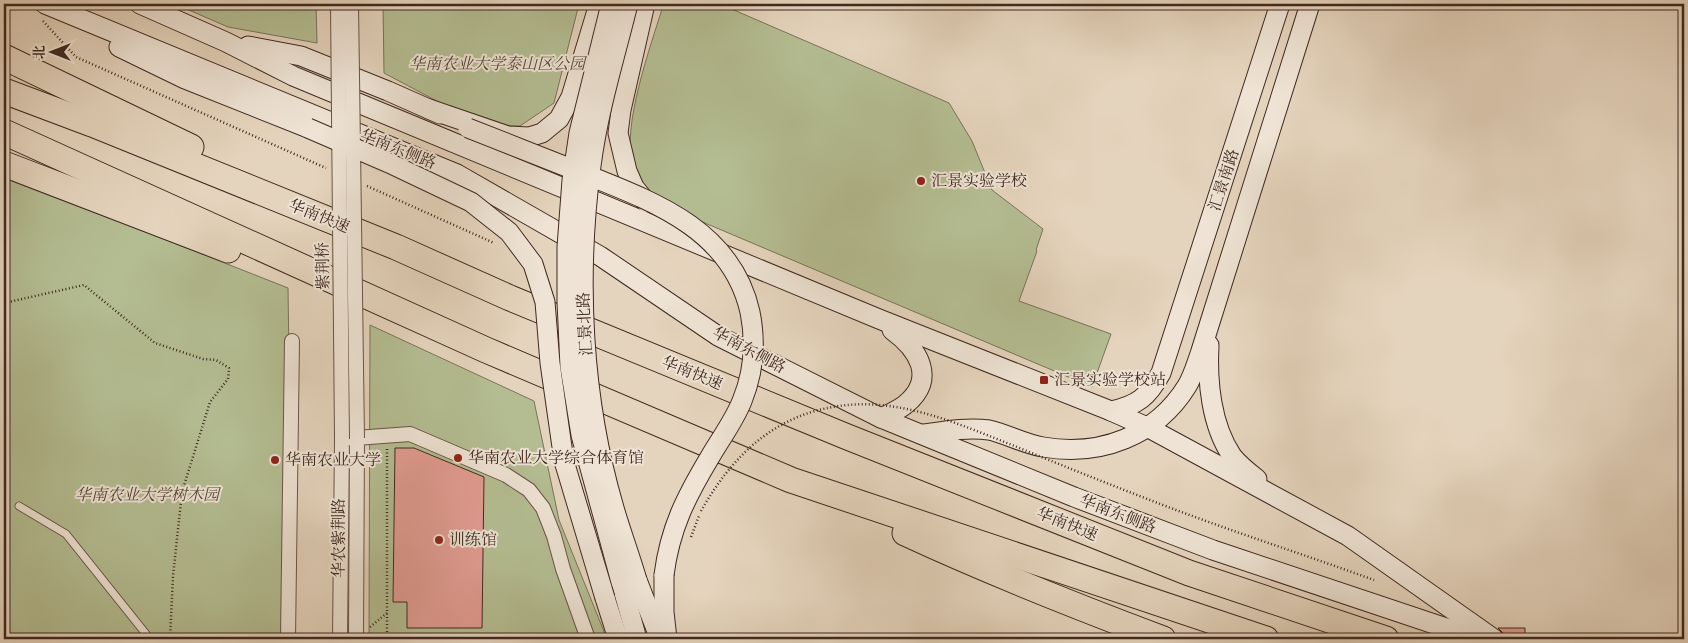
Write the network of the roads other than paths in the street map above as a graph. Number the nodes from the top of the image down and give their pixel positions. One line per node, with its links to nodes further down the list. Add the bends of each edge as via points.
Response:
1 (140, 4): 11 (street, 华南东侧路)
2 (338, 4): 28 (street, 紫荆桥, bridge)
3 (351, 4): 27 (street, 紫荆桥, bridge)
4 (599, 4): 14 (street, via 571,97 559,119 542,133 529,137 508,136)
5 (611, 4): 32 (street, 汇景北路, bridge, via 579,133 572,180 567,302 570,368 581,435)
6 (628, 4): 32 (street, 汇景北路, bridge, via 591,165 583,282 589,381)
7 (645, 4): 18 (street, via 621,110 618,133 622,153 634,187 656,214)
8 (1280, 4): 23 (street, 汇景南路, via 1168,356 1153,388 1143,399 1127,408)
9 (1310, 4): 20 (street, 汇景南路)
10 (41, 8): 24 (street, 华南东侧路, via 457,174 600,256 718,336); 39 (street, bridge, via 185,79 389,163 470,202 509,232 533,264 545,302 564,461)
11 (226, 42): 14 (street, via 301,56); 18 (street, 华南东侧路, via 293,76)
12 (4, 56): 17 (highway)
13 (4, 91): 17 (highway, 华南快速)
14 (429, 109): 42 (street, bridge, via 673,213 722,253 741,284 753,334 752,370 733,419 678,517 664,575)
15 (4, 132): 22 (highway)
16 (4, 164): 22 (highway)
17 (396, 247): 34 (highway, 华南快速, via 510,298 808,421 1189,573)
18 (707, 248): 19 (street, 华南东侧路)
19 (879, 319): 23 (street, 华南东侧路); 24 (street, via 904,338 918,356 922,368 915,394 906,404)
20 (1211, 322): 25 (street, via 1188,384 1163,416); 30 (street, via 1208,373 1222,436 1244,469)
21 (292, 341): 36 (street)
22 (486, 350): 29 (highway)
23 (1111, 411): 25 (street, 华南东侧路)
24 (882, 418): 26 (street, 华南东侧路)
25 (1147, 427): 26 (street, via 1100,448 1071,451 1041,447 988,430); 30 (street, 华南东侧路)
26 (923, 434): 45 (street, 华南东侧路, via 1213,550)
27 (357, 438): 28 (street); 33 (street, 华农紫荆路); 38 (street, via 410,434 506,475 529,490 543,508)
28 (342, 439): 37 (street, 华农紫荆路)
29 (791, 480): 43 (highway, via 979,567); 44 (highway)
30 (1286, 502): 46 (street, 华南东侧路, via 1348,536)
31 (19, 506): 35 (lane, via 66,534)
32 (629, 581): 40 (street, 汇景北路); 41 (street, 汇景北路)
33 (360, 635)
34 (1389, 638)
35 (150, 639)
36 (288, 639)
37 (340, 639)
38 (588, 639)
39 (618, 639)
40 (637, 639)
41 (660, 639)
42 (666, 639)
43 (1163, 639)
44 (1266, 639)
45 (1479, 639)
46 (1494, 639)

